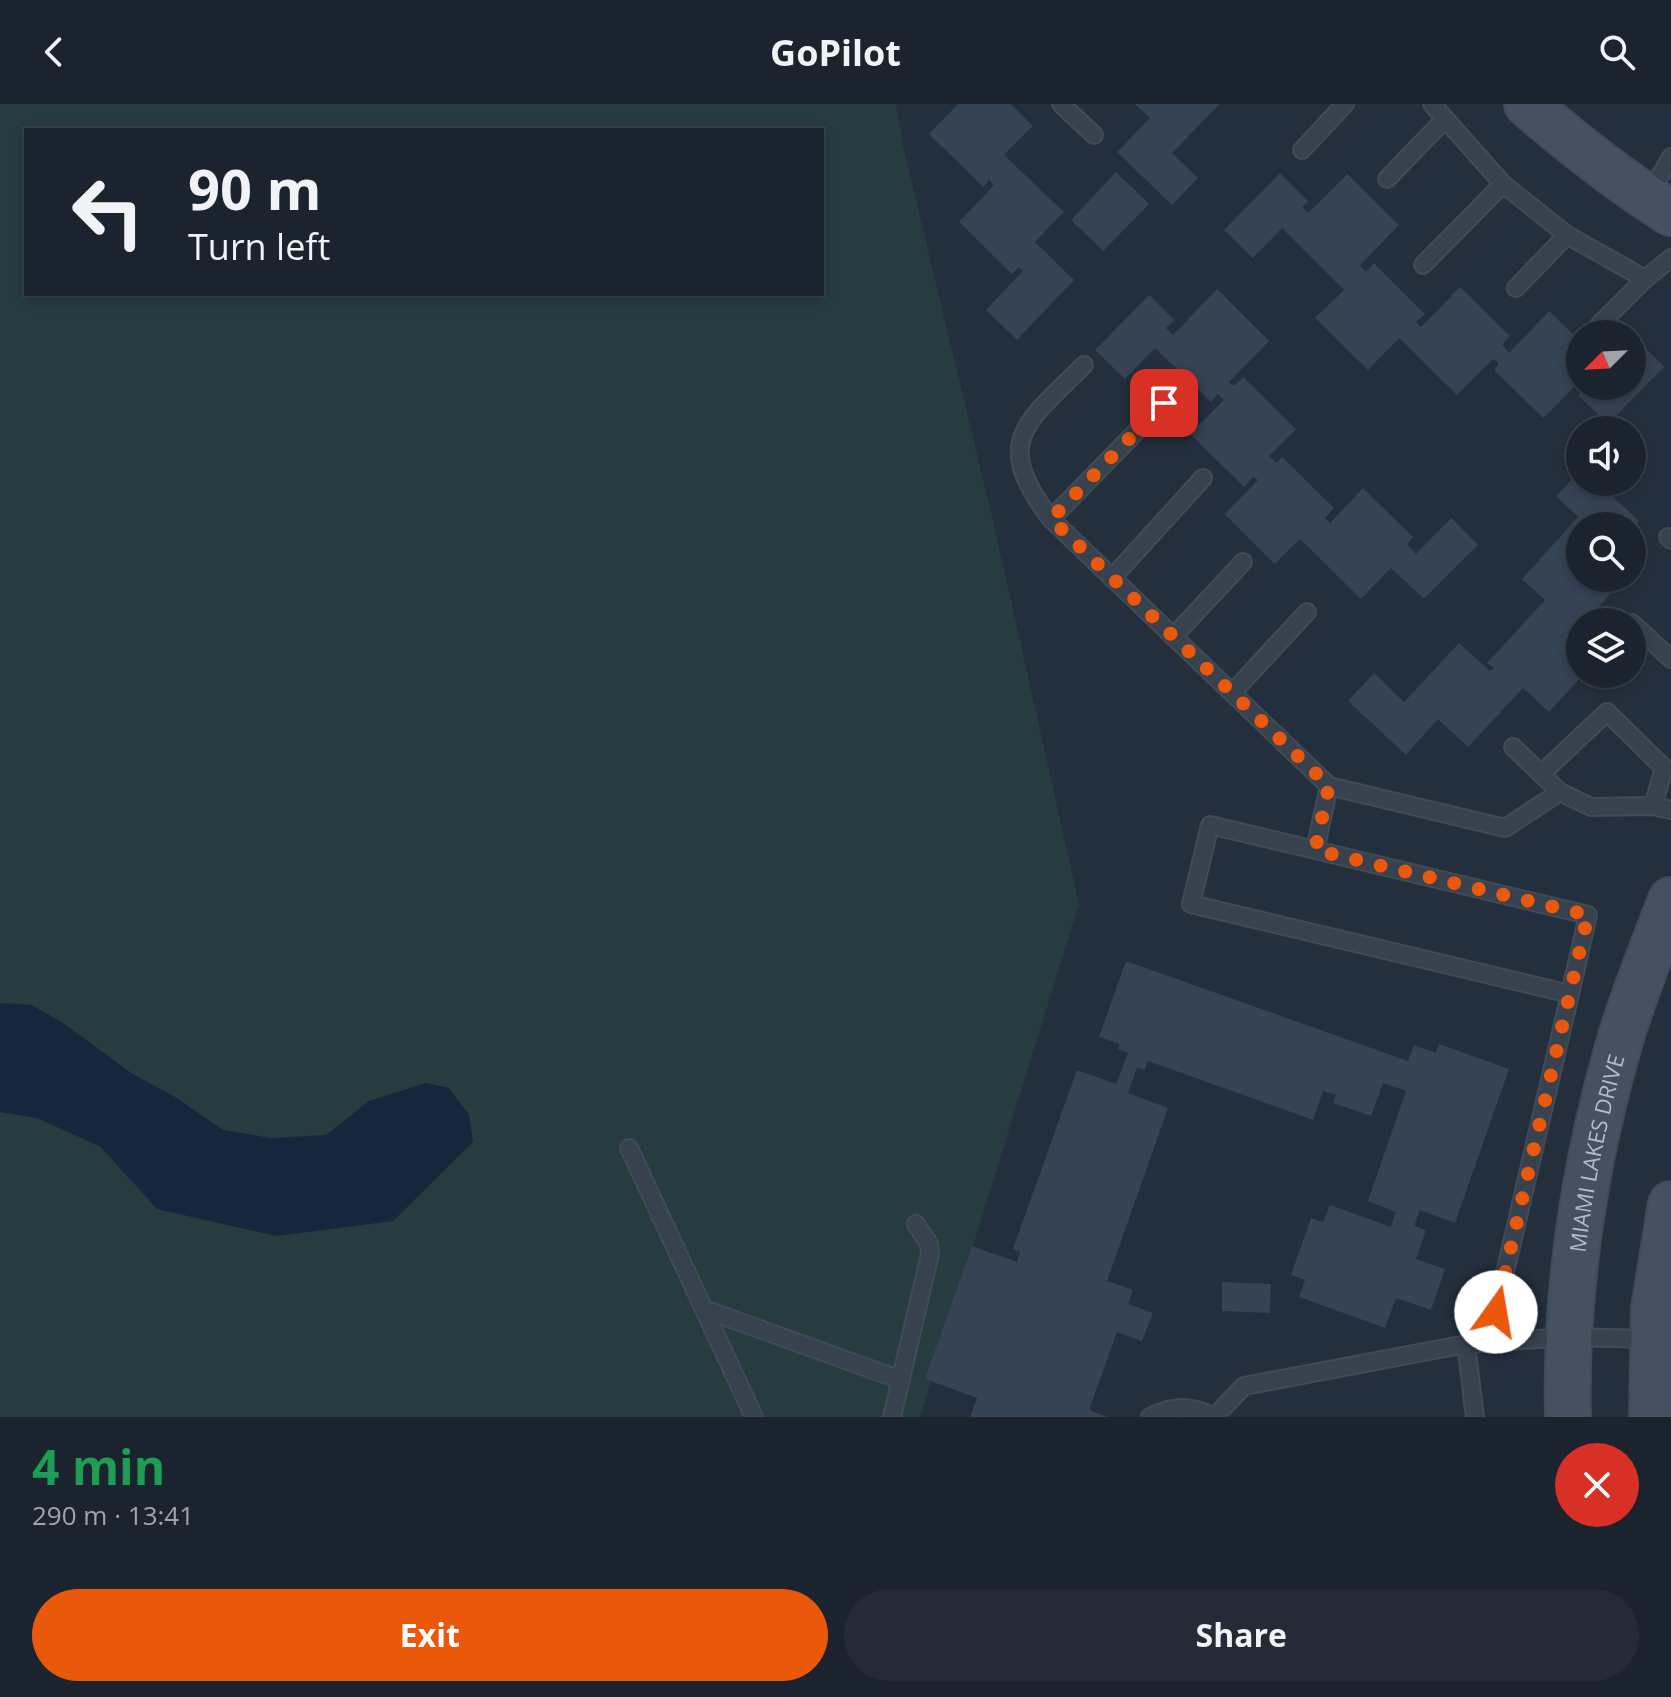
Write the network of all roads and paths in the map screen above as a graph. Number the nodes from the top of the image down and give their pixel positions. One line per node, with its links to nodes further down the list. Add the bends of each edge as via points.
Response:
1 (1061, 104): 6 (lane)
2 (1345, 104): 7 (lane)
3 (1432, 104): 5 (lane)
4 (1527, 104): 11 (main road)
5 (1445, 119): 9 (lane); 10 (lane)
6 (1094, 135)
7 (1302, 150)
8 (1671, 157): 11 (lane)
9 (1387, 179)
10 (1503, 184): 12 (lane); 14 (lane)
11 (1659, 205)
12 (1567, 235): 15 (lane); 16 (lane)
13 (1671, 258): 15 (lane)
14 (1423, 265)
15 (1645, 279): 17 (lane)
16 (1516, 288)
17 (1604, 320)
18 (1084, 365): 21 (lane, via 1028,421 1018,454 1031,493)
19 (1164, 403): 21 (lane)
20 (1203, 478): 23 (lane)
21 (1051, 519): 23 (lane)
22 (1243, 562): 26 (lane)
23 (1112, 578): 26 (lane)
24 (1307, 612): 28 (lane)
25 (1646, 636): 27 (lane)
26 (1173, 637): 28 (lane)
27 (1671, 659)
28 (1232, 693): 32 (lane)
29 (1513, 747): 31 (lane)
30 (1668, 760): 31 (lane, via 1607,712); 34 (lane)
31 (1541, 774): 33 (lane)
32 (1329, 786): 33 (lane, via 1505,828); 36 (lane)
33 (1560, 792): 34 (lane, via 1591,807)
34 (1653, 806): 35 (lane)
35 (1671, 810)
36 (1315, 850): 38 (lane, via 1588,915); 38 (lane, via 1210,825 1191,904)
37 (1671, 900): 43 (main road, MIAMI LAKES DRIVE, via 1621,1036 1598,1125 1578,1231)
38 (1570, 994): 45 (lane)
39 (629, 1148): 42 (lane)
40 (1671, 1204): 44 (main road)
41 (916, 1224): 47 (lane, via 930,1254)
42 (704, 1309): 47 (lane); 48 (lane)
43 (1568, 1337): 44 (lane); 45 (lane); 53 (main road, MIAMI LAKES DRIVE)
44 (1652, 1340): 54 (main road)
45 (1489, 1341): 46 (lane)
46 (1466, 1344): 51 (lane, via 1244,1386); 52 (lane)
47 (901, 1380): 49 (lane)
48 (754, 1417)
49 (892, 1417)
50 (1150, 1417): 51 (lane, via 1182,1407)
51 (1214, 1417)
52 (1475, 1417)
53 (1568, 1417)
54 (1652, 1417)

